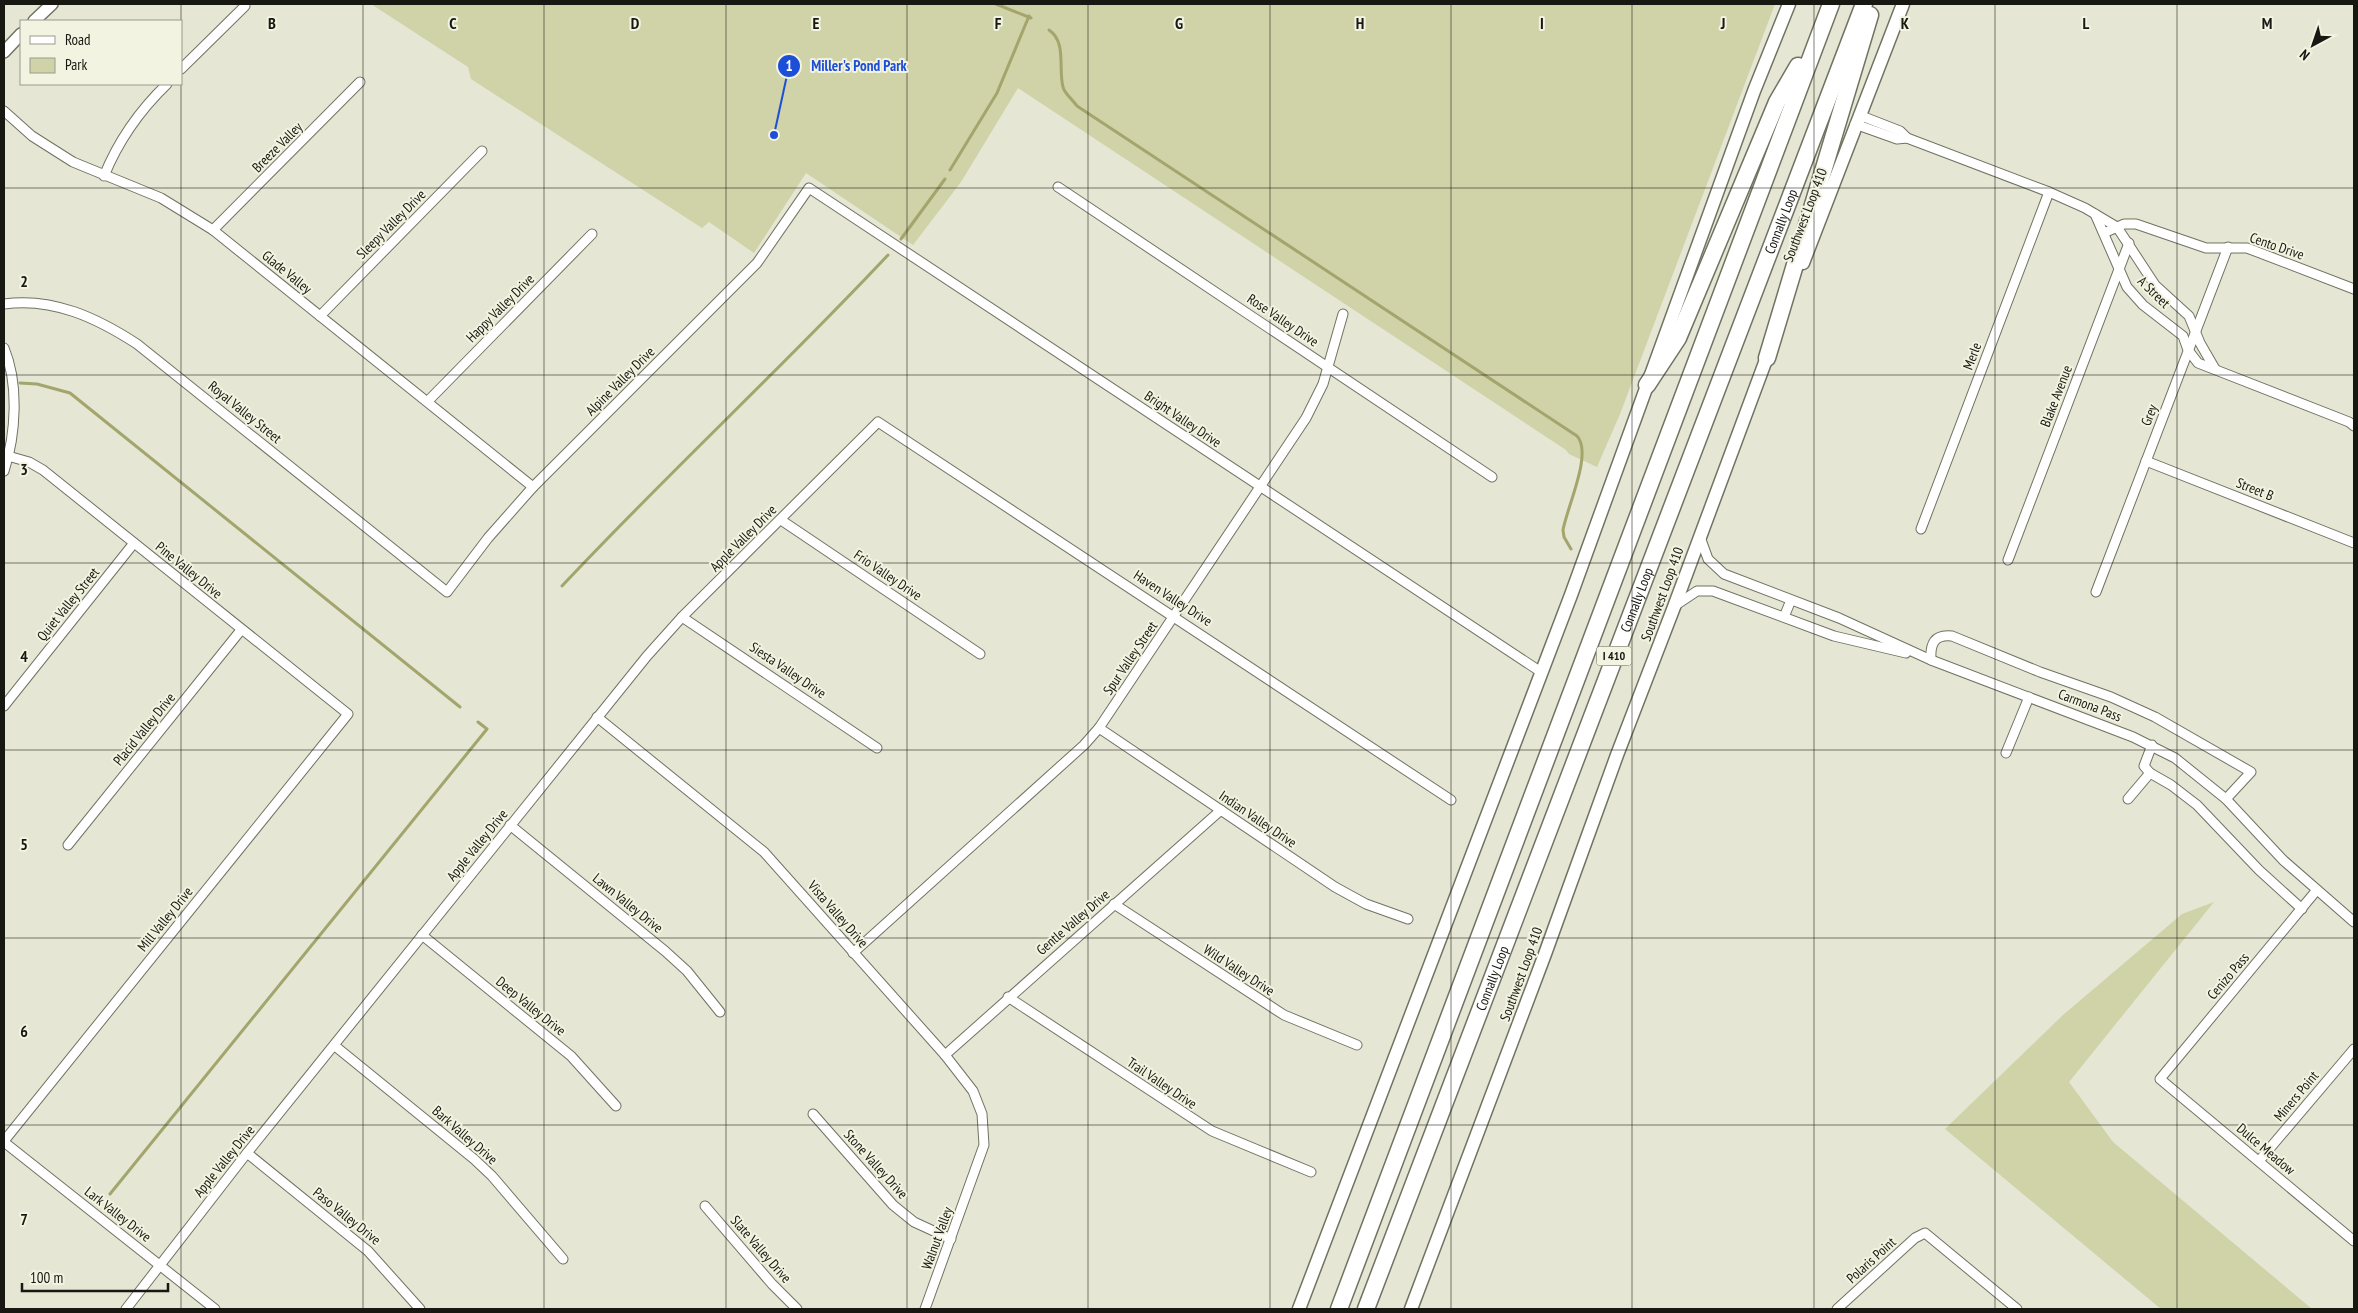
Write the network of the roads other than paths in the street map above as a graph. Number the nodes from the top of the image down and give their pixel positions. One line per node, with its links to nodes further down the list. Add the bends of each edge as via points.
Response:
1 (52, 4): 8 (street)
2 (1789, 4): 40 (main road)
3 (1831, 4): 9 (highway, Connally Loop / I 410)
4 (1864, 4): 115 (highway, Connally Loop / I 410)
5 (1874, 4): 37 (highway)
6 (1902, 4): 16 (main road, Southwest Loop 410)
7 (245, 6): 12 (street)
8 (35, 20)
9 (1822, 28): 40 (highway, via 1777,102 1678,338); 114 (highway, Connally Loop / I 410)
10 (20, 35): 11 (street)
11 (4, 52)
12 (182, 68)
13 (360, 82): 24 (street, Breeze Valley)
14 (166, 85): 18 (street, via 134,119)
15 (4, 111): 18 (street, Glade Valley, via 45,145)
16 (1857, 119): 21 (street, A Street, via 1897,139 1907,138); 37 (main road, Southwest Loop 410)
17 (482, 151): 33 (street, Sleepy Valley Drive)
18 (104, 176): 24 (street, Glade Valley, via 174,205)
19 (809, 188): 48 (street, Alpine Valley Drive, via 757,263); 49 (street, Bright Valley Drive)
20 (1058, 188): 38 (street, Rose Valley Drive)
21 (2049, 192): 22 (street, A Street); 51 (street, Merle)
22 (2095, 214): 23 (street, A Street); 25 (street, A Street)
23 (2117, 227): 25 (street, Cento Drive); 27 (street, A Street); 28 (street, Cento Drive, via 2136,224 2206,248)
24 (214, 230): 33 (street, Glade Valley)
25 (2104, 233): 29 (street, A Street)
26 (592, 234): 41 (street, Happy Valley Drive)
27 (2129, 243): 29 (street, Blake Avenue); 34 (street, A Street, via 2155,285 2186,312)
28 (2228, 248): 30 (street, Cento Drive, via 2246,248); 34 (street, Grey)
29 (2119, 269): 36 (street, A Street, via 2134,296 2183,336); 55 (street, Blake Avenue)
30 (2354, 288)
31 (4, 304): 56 (street, Royal Valley Street, via 34,302 62,308 86,316 137,344)
32 (1343, 314): 38 (street, Spur Valley Street)
33 (320, 316): 41 (street, Glade Valley)
34 (2196, 330): 36 (street, Grey); 39 (street, A Street)
35 (4, 348): 44 (street, via 13,399)
36 (2188, 350): 39 (street, A Street, via 2198,364); 45 (street, Grey)
37 (1767, 358): 52 (main road, Southwest Loop 410)
38 (1328, 367): 47 (street, Rose Valley Drive); 49 (street, Spur Valley Street, via 1316,400)
39 (2215, 370): 43 (street, A Street)
40 (1647, 385): 66 (main road)
41 (428, 401): 48 (street, Glade Valley)
42 (878, 422): 50 (street, Apple Valley Drive); 60 (street, Haven Valley Drive)
43 (2353, 423)
44 (8, 456): 46 (street); 53 (street, Pine Valley Drive, via 43,470)
45 (2146, 461): 54 (street, Street B); 57 (street, Grey)
46 (4, 471)
47 (1492, 477)
48 (533, 487): 56 (street, Alpine Valley Drive)
49 (1260, 487): 60 (street, Spur Valley Street); 66 (street, Bright Valley Drive)
50 (781, 520): 61 (street, Apple Valley Drive); 64 (street, Frio Valley Drive)
51 (1921, 529)
52 (1700, 535): 58 (street, Carmona Pass, via 1708,559 1724,574); 59 (main road, Southwest Loop 410)
53 (134, 543): 63 (street, Pine Valley Drive); 68 (street, Quiet Valley Street)
54 (2354, 544)
55 (2008, 560)
56 (447, 592)
57 (2096, 592)
58 (1791, 600): 62 (street); 65 (street, Carmona Pass)
59 (1674, 607): 62 (street, Carmona Pass, via 1690,594 1703,590); 116 (main road, Southwest Loop 410)
60 (1175, 616): 71 (street, Spur Valley Street); 78 (street, Haven Valley Drive)
61 (682, 617): 70 (street, Apple Valley Drive); 73 (street, Siesta Valley Drive)
62 (1784, 617): 65 (street, Carmona Pass, via 1834,636)
63 (241, 630): 69 (street, Pine Valley Drive); 81 (street, Placid Valley Drive)
64 (980, 654)
65 (1931, 660): 67 (street, Carmona Pass); 77 (street, via 1934,640 1943,635 1952,636 2155,717 2251,772)
66 (1541, 672): 113 (main road)
67 (2029, 697): 72 (street, Carmona Pass); 74 (street)
68 (4, 706)
69 (348, 714): 98 (street, Mill Valley Drive)
70 (597, 717): 80 (street, Apple Valley Drive); 88 (street, Vista Valley Drive, via 764,852)
71 (1099, 728): 79 (street, Indian Valley Drive); 88 (street, Spur Valley Street)
72 (2152, 745): 75 (street, via 2144,766); 77 (street, Carmona Pass, via 2187,766)
73 (877, 748)
74 (2006, 753)
75 (2150, 774): 76 (street); 84 (street, via 2171,784 2197,805 2259,870)
76 (2128, 799)
77 (2226, 799): 82 (street, Carmona Pass)
78 (1451, 800)
79 (1221, 810): 83 (street, Gentle Valley Drive); 85 (street, Indian Valley Drive, via 1335,887 1366,904)
80 (510, 825): 87 (street, Apple Valley Drive); 90 (street, Lawn Valley Drive, via 665,951 687,971)
81 (68, 845)
82 (2316, 891): 84 (street, Cenizo Pass); 86 (street, Carmona Pass)
83 (1114, 904): 89 (street, Gentle Valley Drive); 91 (street, Wild Valley Drive, via 1284,1015)
84 (2302, 909): 95 (street, Cenizo Pass)
85 (1408, 919)
86 (2354, 922)
87 (422, 935): 92 (street, Apple Valley Drive); 96 (street, Deep Valley Drive, via 571,1056)
88 (853, 953): 94 (street, Vista Valley Drive)
89 (1008, 997): 94 (street, Gentle Valley Drive); 101 (street, Trail Valley Drive, via 1212,1132)
90 (720, 1012)
91 (1357, 1045)
92 (335, 1046): 99 (street, Apple Valley Drive); 106 (street, Bark Valley Drive, via 474,1159)
93 (2354, 1049): 100 (street, Miners Point)
94 (945, 1055): 102 (street, Vista Valley Drive, via 967,1082 982,1114 984,1145)
95 (2160, 1079): 100 (street, Dulce Meadow)
96 (616, 1106)
97 (813, 1114): 104 (street, Stone Valley Drive, via 893,1206 914,1222)
98 (4, 1141): 107 (street, Lark Valley Drive)
99 (247, 1153): 107 (street, Apple Valley Drive); 110 (street, Paso Valley Drive, via 372,1255)
100 (2259, 1161): 105 (street, Dulce Meadow)
101 (1311, 1172)
102 (975, 1175): 104 (street, Walnut Valley)
103 (705, 1206): 111 (street, Slate Valley Drive)
104 (951, 1239): 112 (street, Walnut Valley)
105 (2354, 1241)
106 (563, 1259)
107 (160, 1265): 108 (street, Apple Valley Drive); 109 (street, Lark Valley Drive)
108 (126, 1309)
109 (215, 1309)
110 (420, 1309)
111 (797, 1309)
112 (925, 1309)
113 (1299, 1309)
114 (1339, 1309)
115 (1366, 1309)
116 (1411, 1309)
117 (1837, 1309): 118 (street, Polaris Point, via 1915,1238 1925,1233)
118 (2017, 1309)

